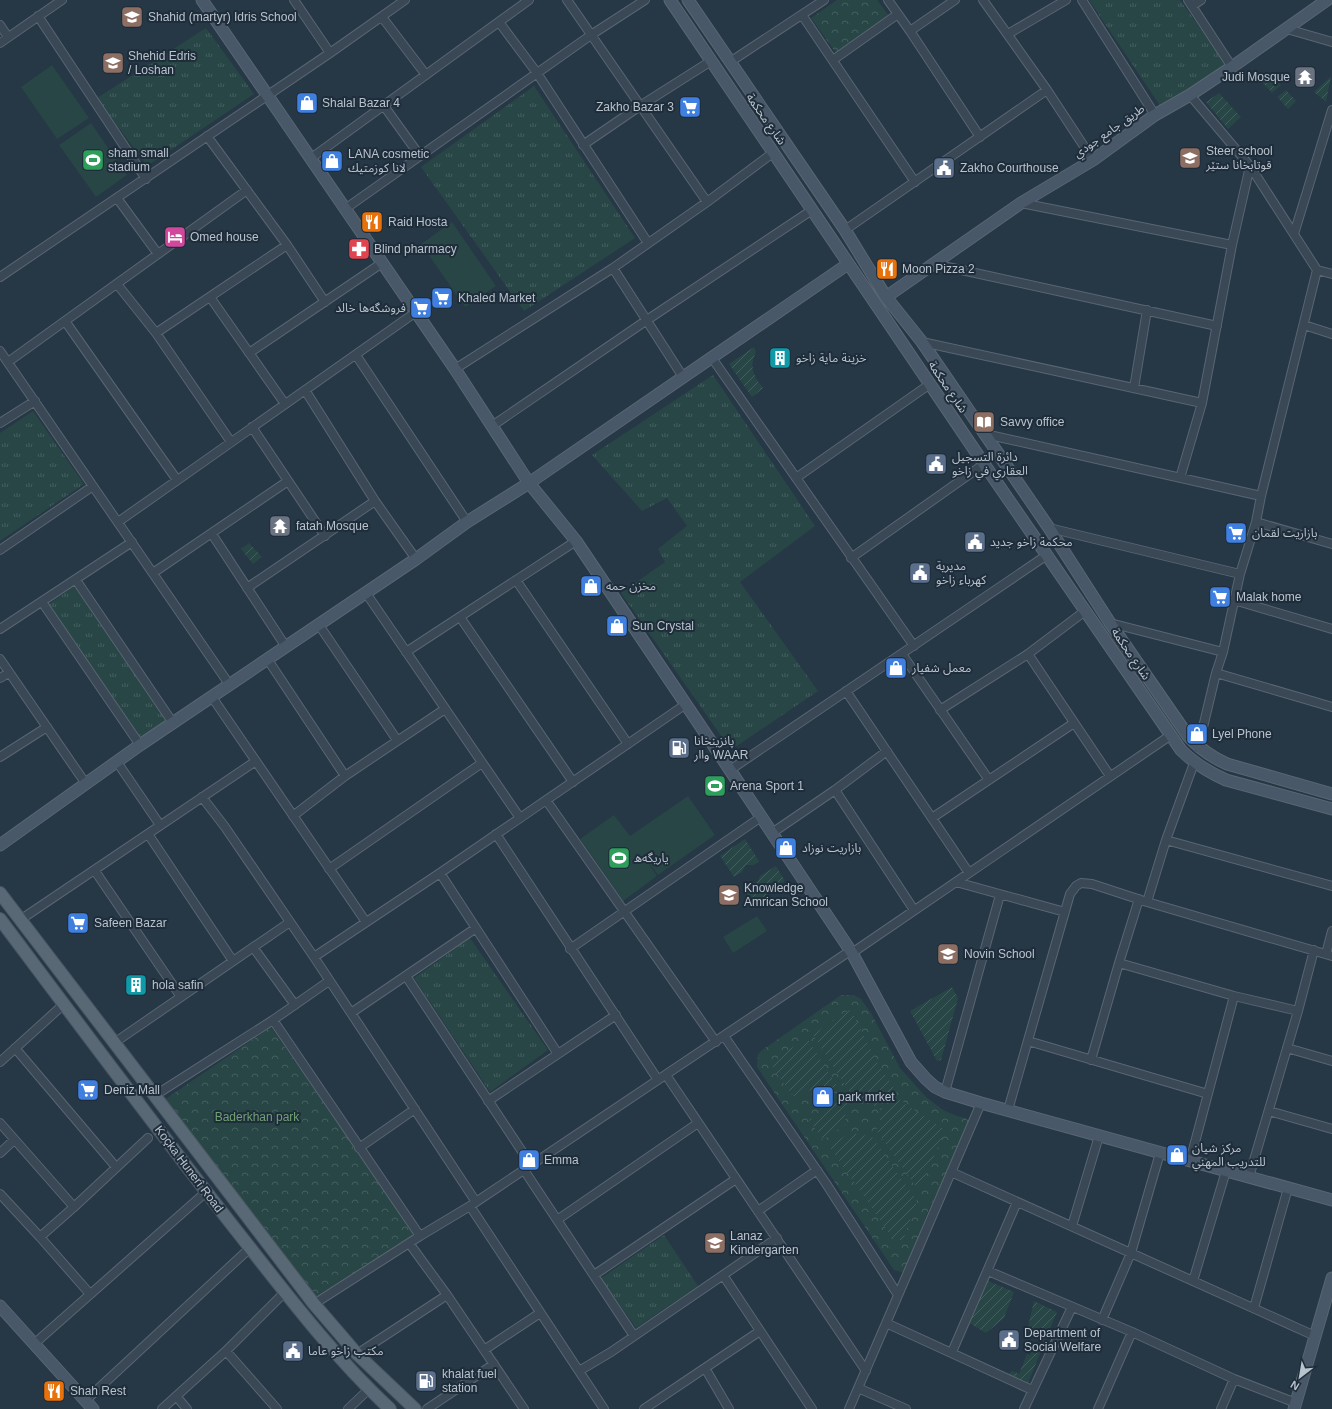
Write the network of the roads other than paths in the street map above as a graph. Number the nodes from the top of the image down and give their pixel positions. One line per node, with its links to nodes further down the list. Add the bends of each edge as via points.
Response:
1 (62, 0): 21 (street)
2 (202, 0): 41 (street)
3 (294, 0): 32 (street)
4 (405, 0): 22 (street)
5 (529, 0): 23 (street)
6 (567, 0): 28 (street)
7 (645, 0): 28 (street)
8 (670, 0): 34 (street, شارع محكمة)
9 (688, 0): 35 (street, شارع محكمة)
10 (824, 0): 20 (street)
11 (888, 0): 19 (street)
12 (955, 0): 26 (street)
13 (983, 0): 27 (street)
14 (1066, 0): 27 (street)
15 (1082, 0): 45 (street)
16 (1201, 0): 18 (street)
17 (1327, 0): 25 (street, طريق جامع جودي)
18 (1190, 3): 36 (street)
19 (898, 14): 26 (street); 33 (street)
20 (802, 15): 33 (street); 35 (street)
21 (38, 16): 29 (street); 54 (street)
22 (382, 17): 32 (street); 38 (street)
23 (499, 22): 37 (street); 38 (street)
24 (0, 25): 29 (street)
25 (1287, 29): 30 (street); 36 (street, طريق جامع جودي)
26 (910, 31): 47 (street)
27 (1008, 34): 39 (street)
28 (591, 35): 37 (street); 43 (street)
29 (8, 37): 31 (street)
30 (1332, 42)
31 (0, 43)
32 (330, 53): 41 (street)
33 (833, 60): 55 (street)
34 (711, 61): 43 (street); 49 (street, شارع محكمة)
35 (730, 62): 62 (street, شارع محكمة)
36 (1232, 67): 40 (street, طريق جامع جودي)
37 (536, 73): 48 (street); 50 (street)
38 (426, 75): 42 (street)
39 (1047, 90): 47 (street); 52 (street)
40 (1190, 94): 45 (street, طريق جامع جودي); 53 (street)
41 (267, 96): 46 (street); 51 (street)
42 (384, 106): 50 (street); 51 (street)
43 (640, 106): 48 (street); 58 (street)
44 (1332, 110): 63 (street)
45 (1155, 115): 52 (street, طريق جامع جودي)
46 (207, 136): 54 (street); 56 (street)
47 (980, 137): 55 (street)
48 (583, 145): 64 (street)
49 (774, 152): 58 (street); 61 (street, شارع محكمة)
50 (420, 156): 60 (street)
51 (310, 159): 60 (street)
52 (1093, 160): 59 (street, طريق جامع جودي)
53 (1250, 166): 63 (street); 66 (street)
54 (146, 179): 57 (street)
55 (915, 182): 62 (street)
56 (247, 190): 65 (street); 67 (street)
57 (117, 198): 67 (street); 74 (street)
58 (707, 202): 64 (street)
59 (1021, 203): 66 (street); 70 (street, طريق جامع جودي)
60 (345, 209): 68 (street)
61 (812, 210): 69 (street, شارع محكمة); 81 (street)
62 (845, 230): 77 (street, شارع محكمة)
63 (1294, 234): 72 (street)
64 (648, 243): 71 (street)
65 (287, 245): 76 (street); 78 (street)
66 (1232, 245): 84 (street)
67 (158, 254): 75 (street)
68 (382, 262): 78 (street); 80 (street)
69 (848, 264): 91 (street); 95 (street, شارع محكمة)
70 (934, 264): 77 (street, طريق جامع جودي); 79 (street)
71 (613, 268): 81 (street); 93 (street)
72 (1317, 270): 73 (street); 83 (street)
73 (1332, 274)
74 (0, 277)
75 (117, 284): 82 (street); 85 (street)
76 (210, 297): 85 (street); 89 (street)
77 (886, 297): 87 (street, شارع محكمة)
78 (325, 302): 89 (street)
79 (1147, 310): 84 (street); 96 (street)
80 (416, 312): 90 (street); 93 (street)
81 (647, 320): 94 (street); 102 (street)
82 (65, 321): 92 (street); 109 (street)
83 (1304, 325): 86 (street); 113 (street)
84 (1217, 326): 99 (street)
85 (156, 333): 105 (street)
86 (1332, 334)
87 (922, 342): 96 (street); 104 (street, شارع محكمة)
88 (0, 351): 92 (street)
89 (249, 353): 100 (street)
90 (356, 355): 97 (street); 118 (street)
91 (712, 358): 94 (street); 107 (street)
92 (8, 362): 98 (street)
93 (455, 369): 102 (street)
94 (683, 377): 111 (street)
95 (930, 384): 106 (street, شارع محكمة); 107 (street)
96 (1134, 388): 99 (street)
97 (305, 390): 100 (street); 114 (street)
98 (35, 401): 101 (street); 112 (street)
99 (1202, 403): 108 (street)
100 (285, 404): 103 (street)
101 (0, 423)
102 (492, 426): 111 (street)
103 (252, 427): 105 (street); 110 (street)
104 (984, 434): 108 (street); 115 (street, شارع محكمة)
105 (231, 442): 109 (street)
106 (984, 464): 116 (street, شارع محكمة); 128 (street)
107 (796, 478): 128 (street)
108 (1180, 478): 113 (street)
109 (177, 480): 117 (street)
110 (288, 481): 121 (street); 122 (street)
111 (529, 483): 118 (street); 123 (street)
112 (93, 486): 117 (street); 126 (street)
113 (1260, 496): 119 (street)
114 (375, 502): 122 (street); 129 (street)
115 (1031, 502): 116 (street); 120 (street, شارع محكمة)
116 (1017, 511): 127 (street, شارع محكمة)
117 (118, 522): 124 (street)
118 (467, 522): 129 (street)
119 (1256, 522): 125 (street); 131 (street)
120 (1049, 528): 131 (street); 140 (street, شارع محكمة)
121 (212, 534): 130 (street); 134 (street)
122 (325, 536): 134 (street)
123 (576, 541): 133 (street); 158 (street)
124 (132, 542): 130 (street); 132 (street)
125 (1332, 544)
126 (0, 550)
127 (1047, 554): 138 (street, شارع محكمة); 144 (street)
128 (851, 558): 144 (street)
129 (416, 559): 135 (street)
130 (153, 573): 155 (street)
131 (1240, 574): 136 (street)
132 (76, 580): 137 (street); 162 (street)
133 (516, 580): 139 (street); 167 (street)
134 (247, 588): 145 (street)
135 (366, 593): 141 (street); 146 (street)
136 (1234, 600): 143 (street); 147 (street)
137 (42, 602): 142 (street); 168 (street)
138 (1085, 610): 149 (street); 165 (street, شارع محكمة)
139 (460, 617): 146 (street); 180 (street)
140 (1110, 624): 147 (street); 169 (street, شارع محكمة)
141 (319, 625): 145 (street); 166 (street)
142 (0, 628)
143 (1332, 629)
144 (914, 646): 148 (street)
145 (286, 647): 151 (street)
146 (406, 652): 160 (street)
147 (1223, 652): 153 (street)
148 (902, 654): 156 (street); 161 (street)
149 (1028, 654): 161 (street); 163 (street)
150 (0, 659): 152 (street)
151 (268, 660): 155 (street); 177 (street)
152 (9, 673): 154 (street); 164 (street)
153 (1216, 673): 159 (street); 169 (street)
154 (0, 678)
155 (229, 684): 157 (street)
156 (846, 691): 170 (street); 176 (street)
157 (212, 697): 162 (street); 172 (street)
158 (686, 704): 167 (street); 176 (street)
159 (1332, 707)
160 (445, 709): 166 (street); 174 (street)
161 (940, 710): 179 (street)
162 (173, 723): 168 (street)
163 (1074, 723): 178 (street); 179 (street)
164 (46, 727): 171 (street); 181 (street)
165 (1171, 735): 175 (street, شارع محكمة); 178 (street)
166 (397, 740): 177 (street)
167 (628, 744): 180 (street)
168 (140, 745): 173 (street)
169 (1198, 748): 183 (street, شارع محكمة, via 1227,764)
170 (887, 751): 182 (street); 190 (street)
171 (0, 757)
172 (256, 761): 184 (street); 187 (street)
173 (117, 762): 181 (street); 191 (street)
174 (482, 763): 189 (street); 197 (street)
175 (1194, 763): 186 (street, شارع محكمة, via 1226,780); 195 (street)
176 (730, 770): 188 (street)
177 (345, 776): 187 (street)
178 (1110, 776): 200 (street)
179 (989, 780): 190 (street)
180 (573, 782): 185 (street)
181 (86, 784): 196 (street)
182 (835, 790): 192 (street); 206 (street)
183 (1332, 794)
184 (202, 796): 191 (street); 211 (street)
185 (546, 800): 189 (street); 208 (street)
186 (1332, 809)
187 (293, 816): 197 (street)
188 (761, 817): 192 (street); 208 (street)
189 (520, 818): 194 (street)
190 (932, 818): 200 (street)
191 (160, 825): 193 (street)
192 (772, 833): 218 (street)
193 (148, 834): 198 (street); 221 (street)
194 (496, 834): 199 (street); 216 (street)
195 (1166, 840): 202 (street); 205 (street)
196 (0, 845)
197 (329, 869): 212 (street)
198 (95, 871): 210 (street); 226 (street)
199 (440, 873): 212 (street); 213 (street)
200 (969, 873): 201 (street)
201 (956, 882): 204 (street); 206 (street)
202 (1332, 886)
203 (0, 893): 210 (main road)
204 (1000, 895): 207 (street); 245 (street)
205 (1143, 901): 207 (street, via 1092,884 1081,883 1070,894); 217 (street); 222 (street)
206 (914, 910): 218 (street)
207 (1065, 912): 234 (street)
208 (625, 913): 216 (street); 235 (street)
209 (0, 919): 227 (main road, Koçka Hunerî Road)
210 (20, 920): 236 (main road)
211 (290, 922): 215 (street); 220 (street)
212 (366, 922): 220 (street)
213 (476, 928): 223 (street); 239 (street)
214 (1332, 931): 219 (street)
215 (253, 947): 221 (street); 228 (street)
216 (570, 949): 231 (street)
217 (1314, 950): 219 (street); 229 (street)
218 (851, 952): 233 (street); 245 (street, via 911,1062 926,1080)
219 (1329, 955)
220 (314, 957): 224 (street)
221 (233, 961): 226 (street)
222 (1119, 963): 225 (street); 240 (street)
223 (406, 976): 230 (street); 248 (street)
224 (329, 981): 228 (street); 230 (street)
225 (1234, 996): 229 (street); 246 (street)
226 (181, 997): 236 (street)
227 (64, 1004): 237 (street); 271 (main road, Koçka Hunerî Road)
228 (295, 1005): 232 (street)
229 (1298, 1011): 238 (street)
230 (351, 1013): 250 (street)
231 (616, 1015): 239 (street); 244 (street)
232 (273, 1020): 247 (street); 259 (street)
233 (724, 1036): 235 (street); 265 (street)
234 (1028, 1041): 240 (street); 251 (street)
235 (716, 1042): 243 (street)
236 (114, 1043): 247 (main road)
237 (15, 1048): 242 (street); 263 (street)
238 (1287, 1048): 241 (street); 252 (street)
239 (558, 1054): 248 (street)
240 (1091, 1060): 246 (street)
241 (1332, 1061)
242 (0, 1062)
243 (666, 1075): 244 (street); 254 (street)
244 (658, 1080): 264 (street)
245 (945, 1092): 249 (street)
246 (1208, 1094): 262 (street)
247 (154, 1096): 295 (main road)
248 (488, 1101): 264 (street)
249 (981, 1103): 251 (street); 267 (street)
250 (414, 1109): 259 (street); 275 (street)
251 (1008, 1110): 256 (street)
252 (1269, 1111): 255 (street); 268 (street)
253 (0, 1123): 258 (street)
254 (698, 1123): 269 (street); 278 (street)
255 (1332, 1129)
256 (1098, 1136): 261 (street); 279 (street)
257 (148, 1138): 263 (street)
258 (14, 1140): 260 (street); 276 (street)
259 (359, 1148): 280 (street)
260 (0, 1153)
261 (1160, 1153): 262 (street); 285 (street)
262 (1190, 1161): 266 (street)
263 (116, 1167): 276 (street)
264 (528, 1168): 275 (street); 278 (street)
265 (816, 1170): 277 (street); 294 (street)
266 (1226, 1171): 268 (street); 290 (street)
267 (951, 1172): 274 (street); 294 (street)
268 (1250, 1178): 270 (street)
269 (736, 1179): 277 (street); 287 (street)
270 (1288, 1188): 273 (street); 298 (street)
271 (206, 1192): 284 (main road, Koçka Hunerî Road); 292 (street)
272 (0, 1194): 281 (street)
273 (1332, 1200)
274 (1017, 1202): 279 (street); 286 (street)
275 (473, 1204): 280 (street); 299 (street)
276 (74, 1207): 281 (street)
277 (758, 1210): 282 (street)
278 (557, 1220): 287 (street)
279 (1072, 1226): 285 (street)
280 (420, 1236): 283 (street)
281 (40, 1237): 292 (street)
282 (777, 1238): 288 (street); 316 (street)
283 (409, 1243): 293 (street); 295 (street)
284 (250, 1248): 291 (main road, Koçka Hunerî Road); 322 (street)
285 (1131, 1253): 290 (street); 300 (street)
286 (988, 1271): 297 (street); 311 (street)
287 (594, 1275): 305 (street)
288 (723, 1275): 303 (street); 305 (street)
289 (1332, 1278): 306 (street)
290 (1193, 1281): 298 (street)
291 (285, 1292): 307 (main road, Koçka Hunerî Road); 310 (street)
292 (90, 1294): 308 (street)
293 (447, 1295): 309 (street); 312 (street)
294 (898, 1295): 301 (street)
295 (314, 1304): 302 (main road)
296 (0, 1306): 308 (street)
297 (1072, 1307): 300 (street); 320 (street)
298 (1254, 1308): 306 (street)
299 (540, 1313): 309 (street); 315 (street)
300 (1102, 1320): 304 (street)
301 (886, 1323): 311 (street); 316 (street)
302 (337, 1331): 307 (main road); 312 (main road)
303 (760, 1331): 314 (street); 335 (street)
304 (1132, 1332): 317 (street); 339 (street)
305 (634, 1336): 315 (street)
306 (1315, 1336): 323 (street)
307 (325, 1342): 319 (main road, Koçka Hunerî Road)
308 (34, 1344): 322 (street)
309 (484, 1350): 313 (street)
310 (226, 1352): 321 (street); 326 (street)
311 (952, 1352): 320 (street)
312 (357, 1354): 329 (main road)
313 (494, 1364): 330 (street); 331 (street)
314 (705, 1368): 333 (street); 334 (street)
315 (578, 1371): 332 (street)
316 (866, 1371): 318 (street)
317 (1234, 1379): 323 (street); 340 (street)
318 (858, 1388): 336 (street); 337 (street)
319 (369, 1389): 327 (street); 328 (main road, Koçka Hunerî Road)
320 (1032, 1390): 338 (street)
321 (176, 1396): 324 (street); 325 (street)
322 (89, 1405)
323 (1295, 1406)
324 (162, 1409)
325 (187, 1409)
326 (277, 1409)
327 (348, 1409)
328 (390, 1409)
329 (415, 1409)
330 (427, 1409)
331 (524, 1409)
332 (604, 1409)
333 (644, 1409)
334 (729, 1409)
335 (812, 1409)
336 (849, 1409)
337 (906, 1409)
338 (1024, 1409)
339 (1098, 1409)
340 (1221, 1409)

